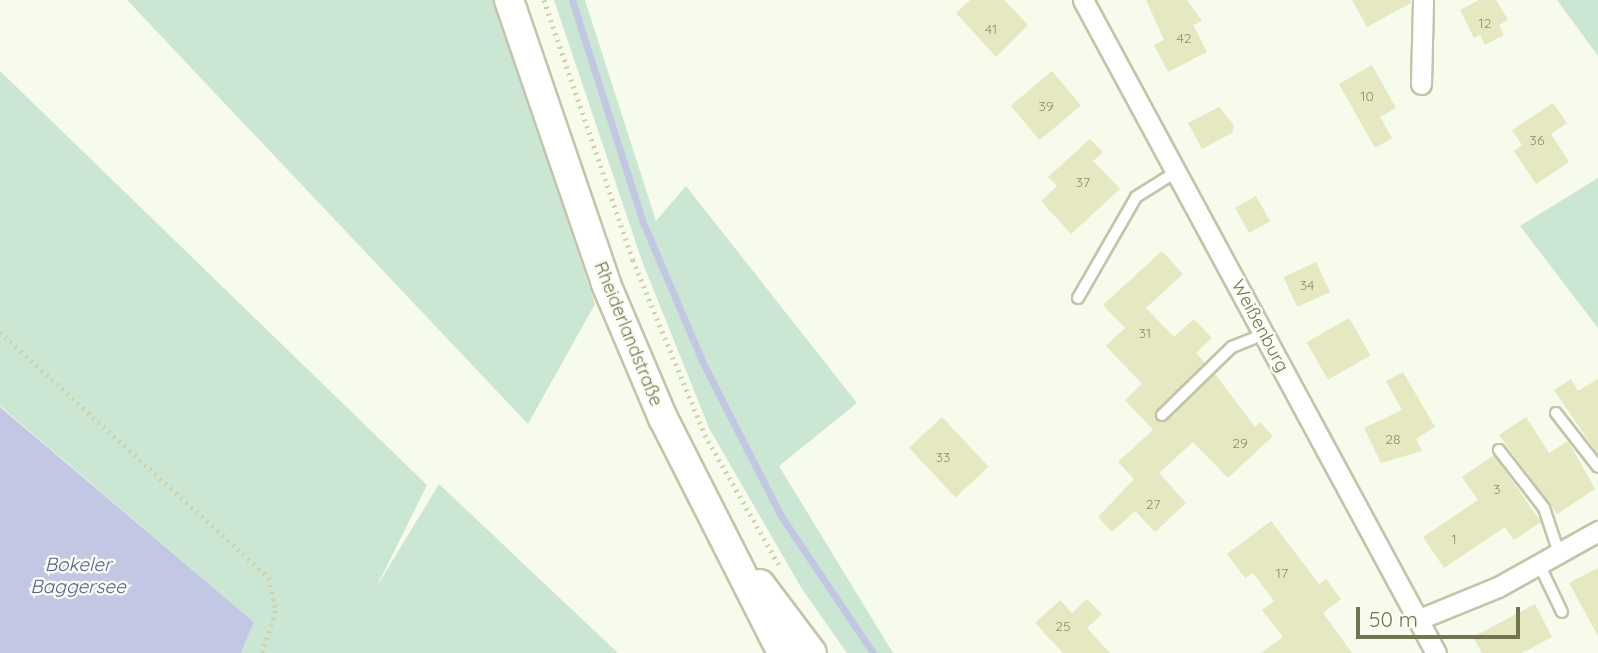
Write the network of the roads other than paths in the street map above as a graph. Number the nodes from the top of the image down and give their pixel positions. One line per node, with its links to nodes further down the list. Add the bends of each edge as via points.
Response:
1 (509, 0): 13 (main road, Rheiderlandstraße, via 606,284 663,418)
2 (1083, 0): 5 (street, Weißenburg)
3 (1423, 0): 4 (street)
4 (1421, 84)
5 (1176, 172): 6 (lane, via 1136,197); 7 (street, Weißenburg)
6 (1078, 298)
7 (1264, 334): 9 (lane, via 1233,348); 17 (street, Weißenburg)
8 (1556, 413): 11 (lane)
9 (1161, 415)
10 (1499, 450): 14 (lane, via 1544,509)
11 (1598, 467)
12 (1598, 531): 14 (street)
13 (730, 550): 18 (main road, Rheiderlandstraße); 19 (main road)
14 (1559, 553): 15 (street)
15 (1539, 564): 16 (lane); 17 (street)
16 (1562, 612)
17 (1417, 620): 20 (street, Weißenburg)
18 (782, 653)
19 (811, 653)
20 (1436, 653)

